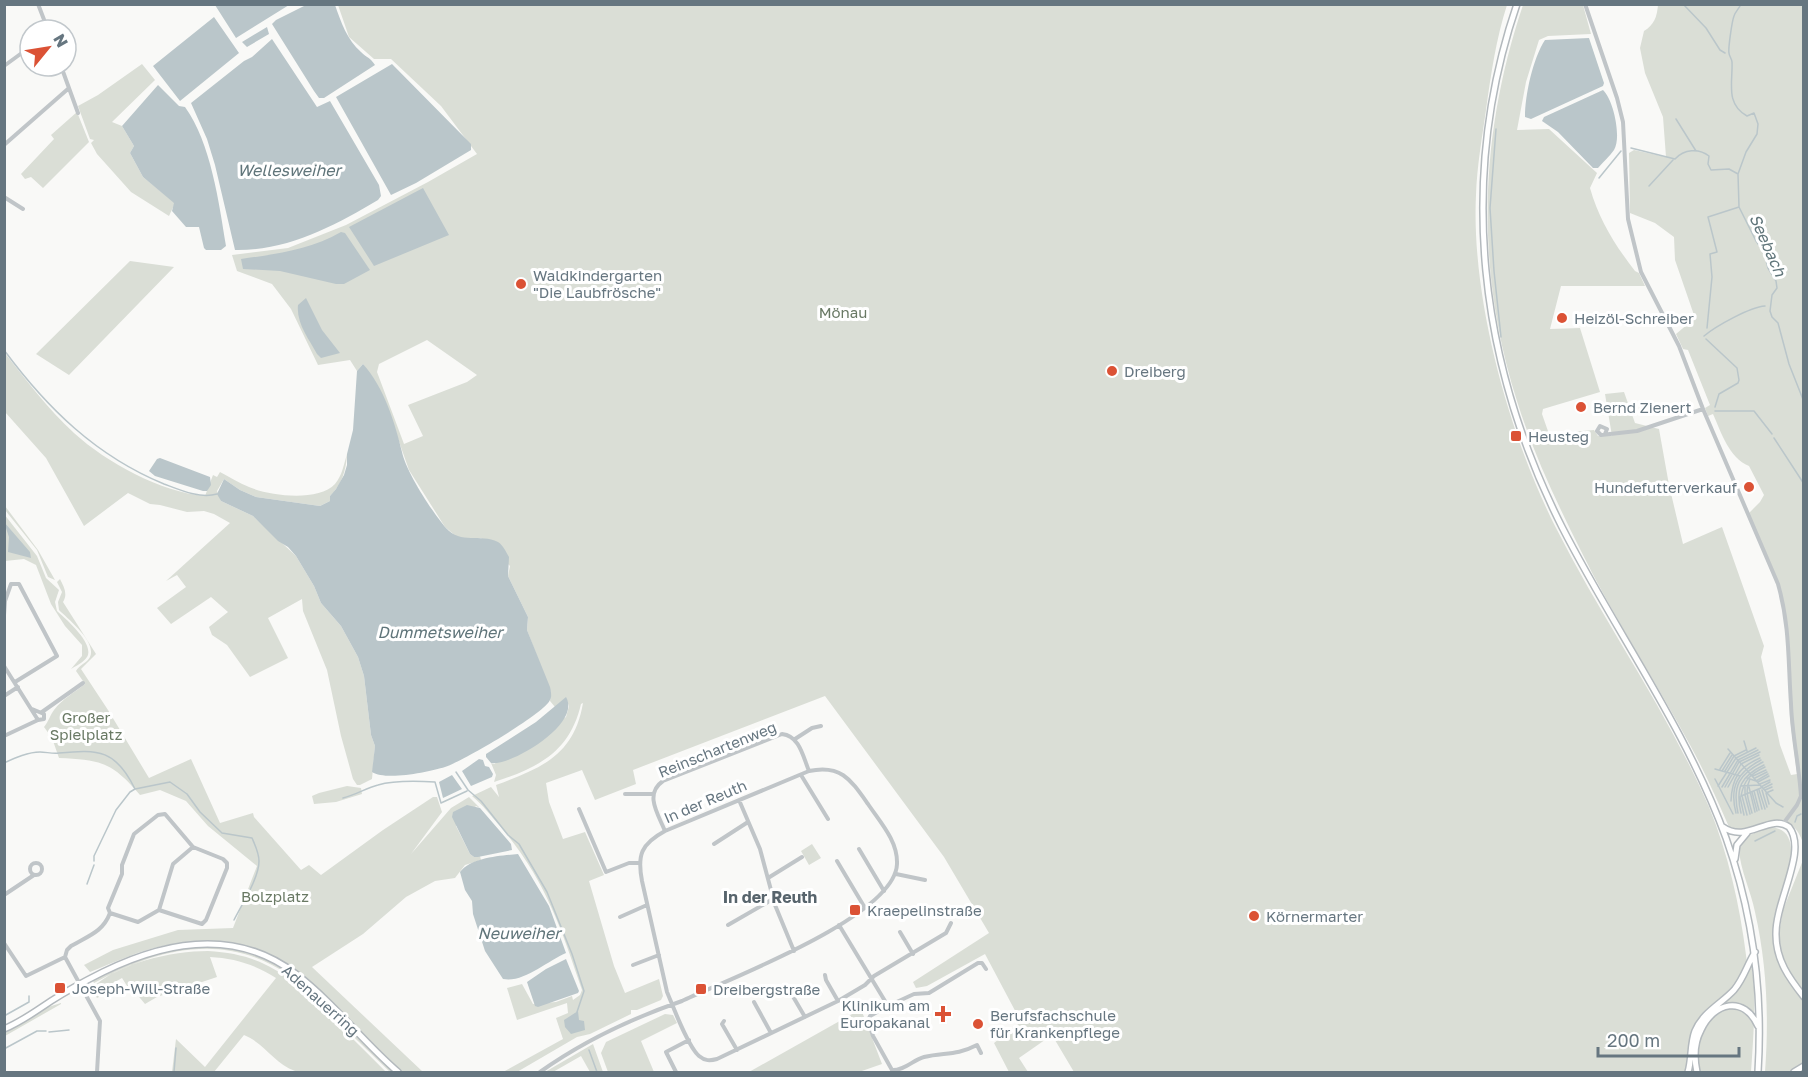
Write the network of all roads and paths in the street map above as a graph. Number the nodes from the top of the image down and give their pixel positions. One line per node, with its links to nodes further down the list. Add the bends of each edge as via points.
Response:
1 (1517, 4): 34 (main road, via 1493,96 1482,207 1485,272 1500,362 1521,430 1561,524 1672,724)
2 (1585, 4): 11 (street, via 1623,122 1628,219 1634,248 1641,272 1679,346)
3 (18, 56): 4 (street)
4 (4, 66)
5 (65, 78): 6 (street)
6 (69, 88): 7 (street); 8 (street)
7 (78, 113)
8 (4, 145)
9 (4, 198): 10 (street)
10 (23, 209)
11 (1703, 409): 12 (street, via 1637,431); 33 (street, via 1778,584 1785,609 1801,796)
12 (1605, 434)
13 (4, 615): 15 (street, via 11,584 19,584 57,656)
14 (4, 666): 15 (street)
15 (15, 682): 17 (street)
16 (83, 683): 20 (street)
17 (18, 687): 18 (street); 19 (street)
18 (4, 696)
19 (32, 709): 20 (street); 21 (street)
20 (42, 712): 21 (street, via 45,718)
21 (38, 720): 23 (street)
22 (821, 726): 24 (street, Reinschartenweg)
23 (4, 736)
24 (795, 739): 25 (street, Reinschartenweg); 28 (street, Reinschartenweg, via 777,734 663,781)
25 (809, 771): 26 (street, In der Reuth); 44 (street, In der Reuth, via 834,770 853,784 893,842)
26 (801, 775): 29 (street, In der Reuth); 31 (street)
27 (625, 794): 28 (street, Reinschartenweg)
28 (653, 794): 35 (street, Reinschartenweg)
29 (739, 800): 32 (street); 35 (street, In der Reuth)
30 (579, 809): 43 (street, via 606,872)
31 (828, 819)
32 (748, 822): 37 (street); 46 (street)
33 (1783, 824): 36 (main road); 72 (main road, via 1795,834 1801,851 1778,914 1776,946 1785,972)
34 (1722, 826): 36 (main road, via 1733,832); 42 (main road)
35 (664, 831): 43 (street, In der Reuth, via 648,842)
36 (1748, 832): 42 (main road, via 1737,845)
37 (714, 844)
38 (193, 847): 53 (street, via 173,864); 53 (street, via 228,865 206,920 196,924); 54 (street, via 167,815 158,814 134,834 108,908)
39 (859, 849): 48 (street)
40 (802, 857): 46 (street)
41 (837, 861): 52 (street)
42 (1734, 861): 62 (main road)
43 (640, 863): 51 (street)
44 (896, 874): 47 (street); 48 (street)
45 (34, 875): 49 (street)
46 (768, 878): 50 (street)
47 (925, 880)
48 (884, 891): 52 (street)
49 (4, 895)
50 (772, 898): 57 (street); 61 (street)
51 (647, 905): 55 (street); 64 (street)
52 (865, 908): 58 (street)
53 (159, 910): 54 (street, via 138,922)
54 (110, 913): 65 (street, via 103,928 71,946)
55 (620, 917)
56 (951, 923): 63 (street, via 946,933)
57 (728, 925)
58 (839, 925): 61 (street); 69 (street)
59 (900, 932): 63 (street)
60 (4, 943): 65 (street, via 26,976)
61 (794, 951): 75 (street)
62 (1755, 952): 80 (main road); 90 (main road, via 1740,982 1695,1031)
63 (913, 954): 69 (street)
64 (659, 955): 66 (street); 75 (street)
65 (65, 957): 70 (street)
66 (633, 965)
67 (986, 969): 76 (street, via 978,963 929,993 914,994)
68 (825, 975): 73 (street)
69 (871, 979): 73 (street); 76 (street)
70 (80, 983): 79 (main road, Adenauerring); 86 (street, via 100,1021); 87 (main road, Adenauerring, via 130,959 169,947 213,944 240,948 275,960 296,974)
71 (788, 988): 77 (street)
72 (1803, 997)
73 (838, 1001): 77 (street)
74 (754, 1002): 81 (street)
75 (672, 1004): 82 (street); 88 (street, via 579,1048)
76 (888, 1006): 84 (street, via 868,1021 892,1070 925,1057 963,1052 977,1045)
77 (805, 1017): 81 (street)
78 (724, 1021): 83 (street, via 722,1024)
79 (4, 1029)
80 (1760, 1030): 91 (main road, via 1745,1008 1730,1005 1719,1010 1703,1024 1698,1038); 92 (main road)
81 (771, 1033): 83 (street)
82 (689, 1040): 83 (street, via 696,1053 708,1061); 89 (street, via 666,1052)
83 (737, 1050)
84 (981, 1053)
85 (1803, 1066): 93 (main road)
86 (97, 1072)
87 (397, 1072)
88 (540, 1072)
89 (676, 1072)
90 (1689, 1072)
91 (1697, 1072)
92 (1758, 1072)
93 (1794, 1072)

